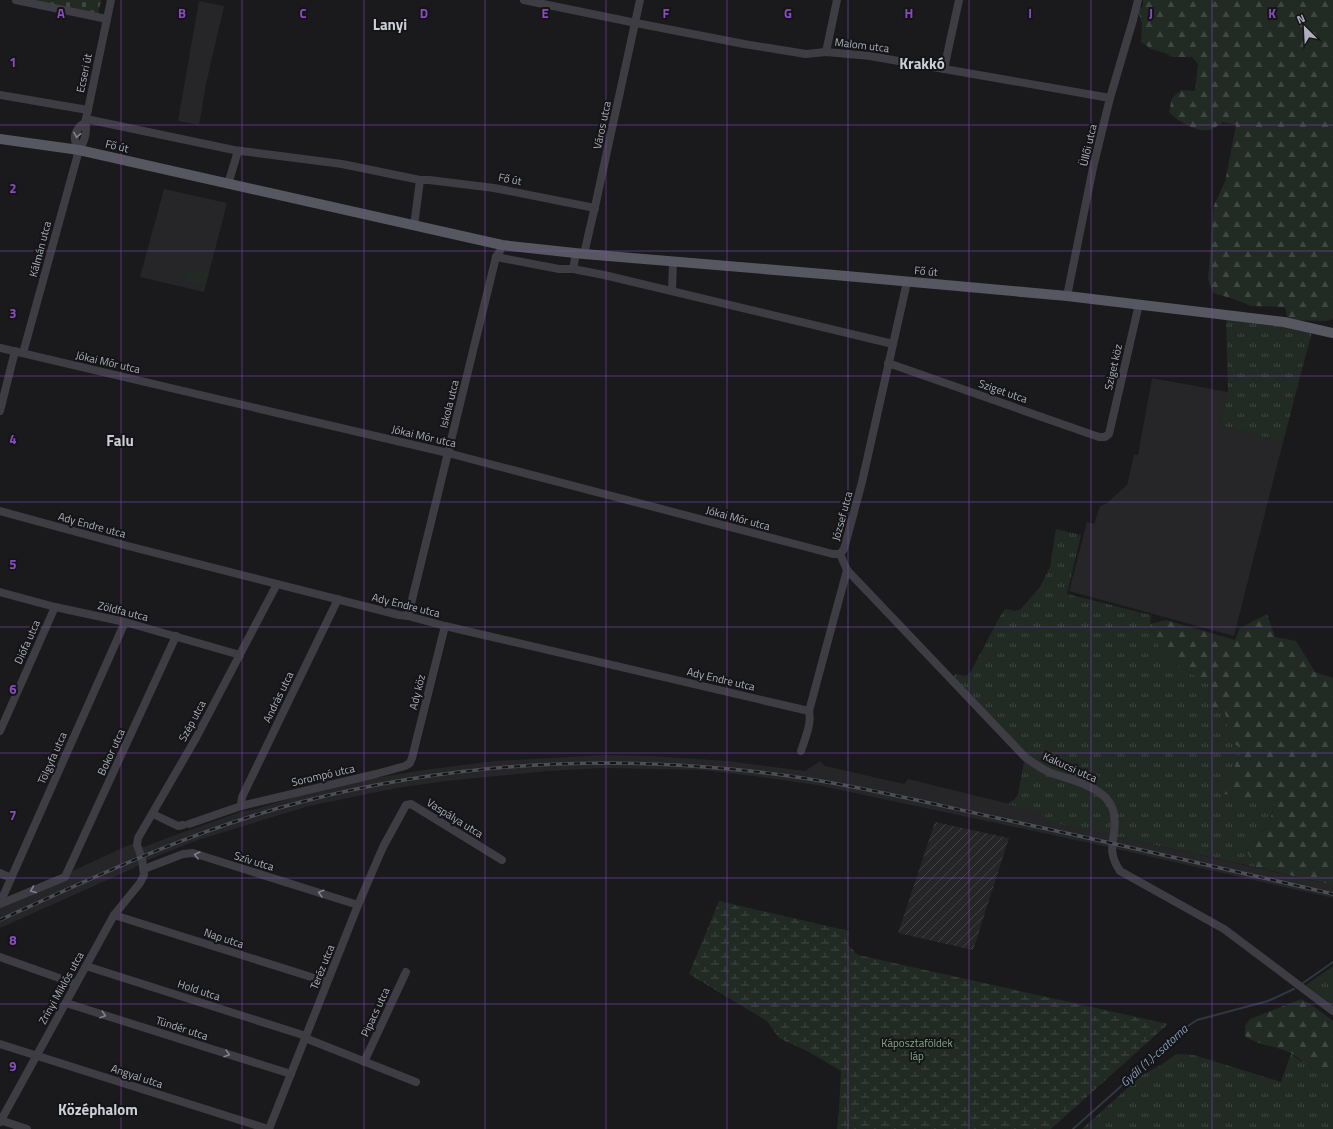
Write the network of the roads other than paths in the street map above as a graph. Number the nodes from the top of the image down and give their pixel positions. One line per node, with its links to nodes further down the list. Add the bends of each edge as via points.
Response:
1 (16, 0): 8 (street)
2 (111, 0): 8 (street, Ecseri út)
3 (524, 0): 9 (street, Malom utca)
4 (640, 0): 9 (street, Város utca)
5 (837, 0): 10 (street)
6 (959, 0): 11 (street)
7 (1138, 0): 13 (street, Üllői utca)
8 (106, 19): 14 (street, Ecseri út)
9 (636, 23): 10 (street, Malom utca, via 806,54); 21 (street, Város utca)
10 (826, 52): 11 (street, Malom utca, via 870,56)
11 (944, 69): 13 (street, Malom utca)
12 (0, 95): 14 (street)
13 (1110, 98): 30 (street, Üllői utca)
14 (88, 110): 15 (street, Ecseri út)
15 (86, 121): 17 (street, via 78,128 74,140); 18 (street, Fő út)
16 (0, 139): 17 (main road, Fő út)
17 (79, 150): 20 (main road, Fő út); 35 (street, Kálmán utca)
18 (238, 150): 19 (street, Fő út, via 342,164); 20 (street)
19 (420, 180): 21 (street, Fő út, via 494,188); 22 (street)
20 (228, 184): 22 (main road, Fő út)
21 (595, 208): 24 (street, Város utca)
22 (414, 226): 23 (main road, Fő út)
23 (502, 245): 24 (main road, Fő út); 25 (street, Iskola utca)
24 (580, 254): 26 (main road, Fő út); 27 (street)
25 (496, 257): 27 (street, via 559,269); 39 (street, Iskola utca)
26 (673, 262): 28 (main road, Fő út); 29 (street)
27 (573, 269): 29 (street)
28 (907, 282): 30 (main road, Fő út); 33 (street, József utca)
29 (672, 291): 33 (street)
30 (1067, 296): 31 (main road, Fő út)
31 (1139, 304): 32 (main road, Fő út, via 1284,322); 38 (street, Sziget köz)
32 (1333, 333)
33 (892, 344): 36 (street, József utca)
34 (0, 348): 35 (street, Jókai Mór utca)
35 (19, 352): 37 (street, Kálmán utca); 39 (street, Jókai Mór utca)
36 (888, 362): 38 (street, Sziget utca, via 1100,437); 41 (street, József utca, via 862,482 844,549)
37 (0, 411)
38 (1109, 434)
39 (448, 453): 41 (street, Jókai Mór utca); 47 (street, Iskola utca)
40 (0, 511): 43 (street, Ady Endre utca)
41 (840, 554): 42 (street, József utca)
42 (847, 570): 52 (street); 72 (street, Kakucsi utca, via 1025,757 1043,769 1091,787 1102,795 1114,813 1111,852 1120,871 1224,929)
43 (277, 584): 45 (street, Ady Endre utca); 51 (street, Szép utca)
44 (0, 592): 46 (street, Zöldfa utca)
45 (338, 599): 47 (street, Ady Endre utca); 56 (street, András utca, via 242,797)
46 (55, 607): 48 (street, Zöldfa utca); 53 (street, Diófa utca)
47 (408, 616): 49 (street, Ady Endre utca)
48 (125, 622): 50 (street, Zöldfa utca); 62 (street, Tölgyfa utca)
49 (445, 626): 52 (street, Ady Endre utca); 55 (street, Ady köz)
50 (176, 636): 51 (street, Zöldfa utca); 63 (street, Bokor utca, one-way to 63, via 65,877)
51 (240, 655): 57 (street, Szép utca)
52 (809, 711): 54 (street)
53 (0, 731)
54 (801, 751)
55 (410, 763): 56 (street, Sorompó utca, via 376,774)
56 (241, 806): 57 (street, Sorompó utca, via 178,826)
57 (153, 814): 60 (street, Szép utca, via 138,838 137,845)
58 (399, 816): 59 (street, Vaspálya utca, via 406,805 411,804); 64 (street, Teréz utca)
59 (502, 860)
60 (144, 869): 64 (street, Szív utca, one-way to 60, via 193,853 183,854); 65 (street, Zrínyi Miklós utca, via 140,883)
61 (0, 873): 62 (street)
62 (11, 878): 63 (street, Tölgyfa utca)
63 (0, 903)
64 (358, 905): 69 (street, Teréz utca)
65 (114, 915): 67 (street, Zrínyi Miklós utca); 69 (street, Nap utca)
66 (0, 957): 70 (street)
67 (86, 966): 70 (street, Zrínyi Miklós utca); 73 (street, Hold utca)
68 (406, 972): 76 (street, Pipacs utca)
69 (328, 982): 73 (street, Teréz utca)
70 (76, 984): 71 (street, Zrínyi Miklós utca)
71 (66, 1003): 75 (street, Zrínyi Miklós utca); 77 (street, Tündér utca, one-way to 77)
72 (1333, 1011)
73 (306, 1037): 76 (street, Hold utca); 77 (street, Teréz utca)
74 (0, 1044): 75 (street, Angyal utca)
75 (35, 1056): 79 (street, Zrínyi Miklós utca); 81 (street, Angyal utca)
76 (364, 1062): 78 (street, Hold utca)
77 (291, 1074): 81 (street, Teréz utca)
78 (416, 1082)
79 (0, 1121): 80 (street)
80 (27, 1129)
81 (268, 1129)

